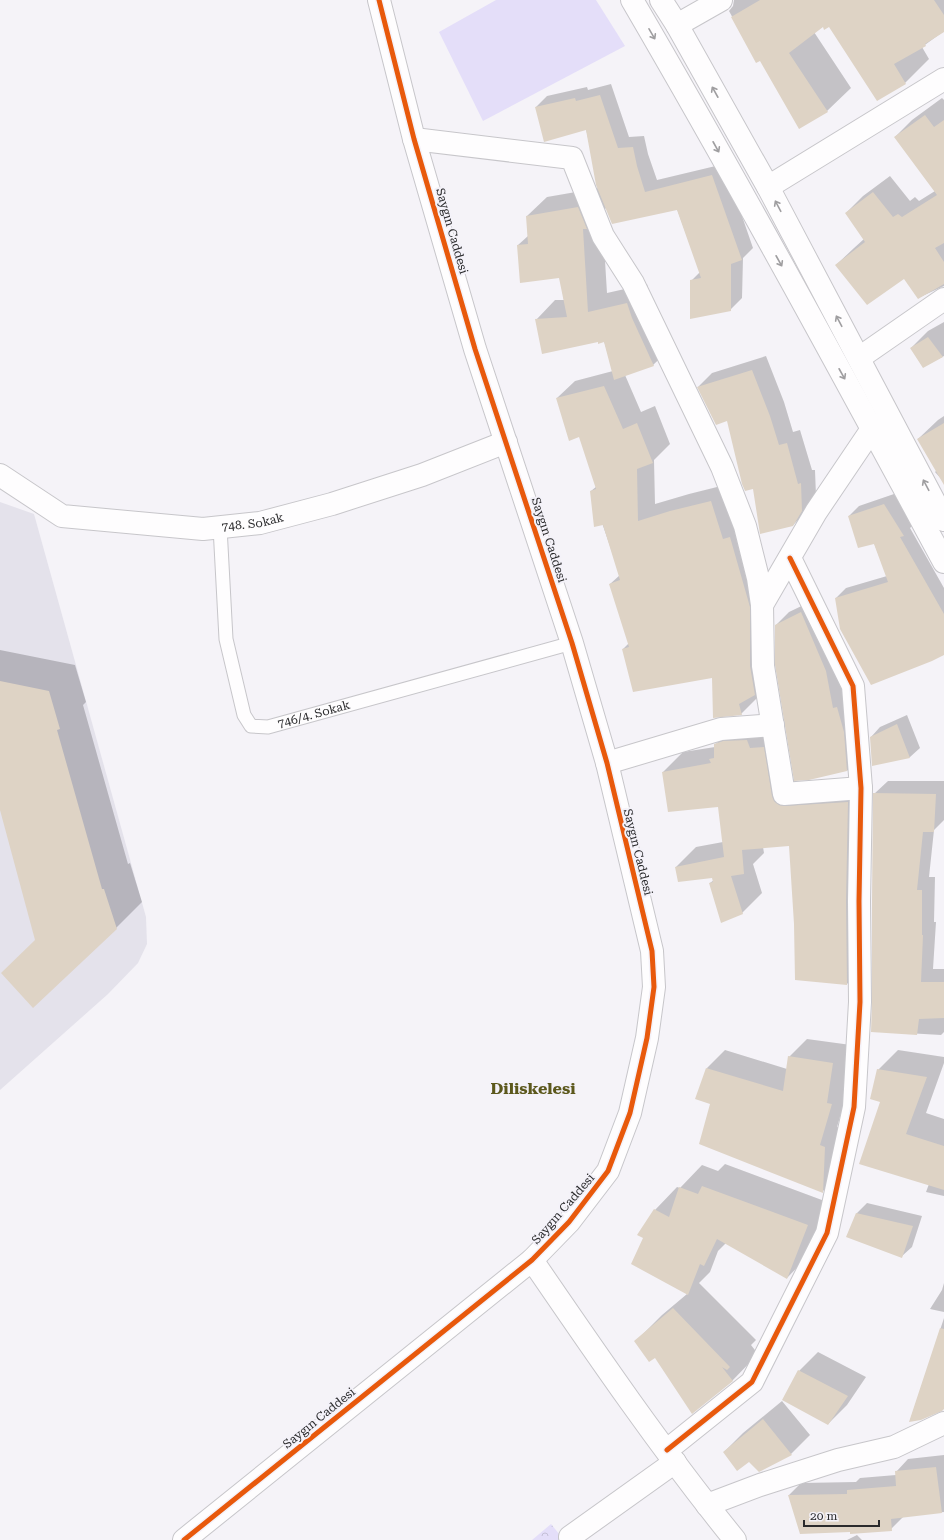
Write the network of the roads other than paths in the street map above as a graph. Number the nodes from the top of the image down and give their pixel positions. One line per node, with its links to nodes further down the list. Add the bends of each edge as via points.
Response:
1 (379, 0): 7 (street, Saygın Caddesi)
2 (632, 0): 11 (street, one-way to 11)
3 (661, 0): 5 (street)
4 (721, 0): 5 (street)
5 (677, 25): 8 (street, one-way to 5)
6 (944, 79): 8 (street)
7 (414, 139): 12 (street, Saygın Caddesi, via 475,349); 18 (street, via 572,158 603,236 634,283 722,467 745,526)
8 (768, 187): 10 (street, one-way to 8)
9 (944, 299): 10 (street)
10 (859, 358): 14 (street, one-way to 10)
11 (872, 429): 16 (street, via 816,512); 17 (street)
12 (506, 442): 15 (street, 748. Sokak, via 422,476 332,504 260,523); 19 (street, Saygın Caddesi)
13 (0, 475): 15 (street, 748. Sokak, via 62,516 203,529)
14 (944, 520)
15 (220, 527): 19 (lane, 746/4. Sokak, via 226,639 244,715 251,726 268,727)
16 (790, 558): 18 (street); 22 (street, via 853,686)
17 (944, 562)
18 (762, 604): 20 (street, via 763,666)
19 (572, 642): 21 (street, Saygın Caddesi)
20 (774, 725): 21 (street, via 721,729); 22 (street, via 784,794)
21 (607, 764): 23 (street, Saygın Caddesi, via 652,951 654,987 647,1038 630,1113 608,1172 569,1222)
22 (861, 788): 25 (street, via 860,1002 854,1107 827,1234 752,1382)
23 (532, 1260): 25 (street, via 622,1391); 28 (street, Saygın Caddesi)
24 (944, 1423): 26 (street, via 894,1447 838,1460)
25 (671, 1456): 26 (street); 27 (street)
26 (707, 1505): 29 (street)
27 (570, 1537)
28 (184, 1540)
29 (735, 1540)

